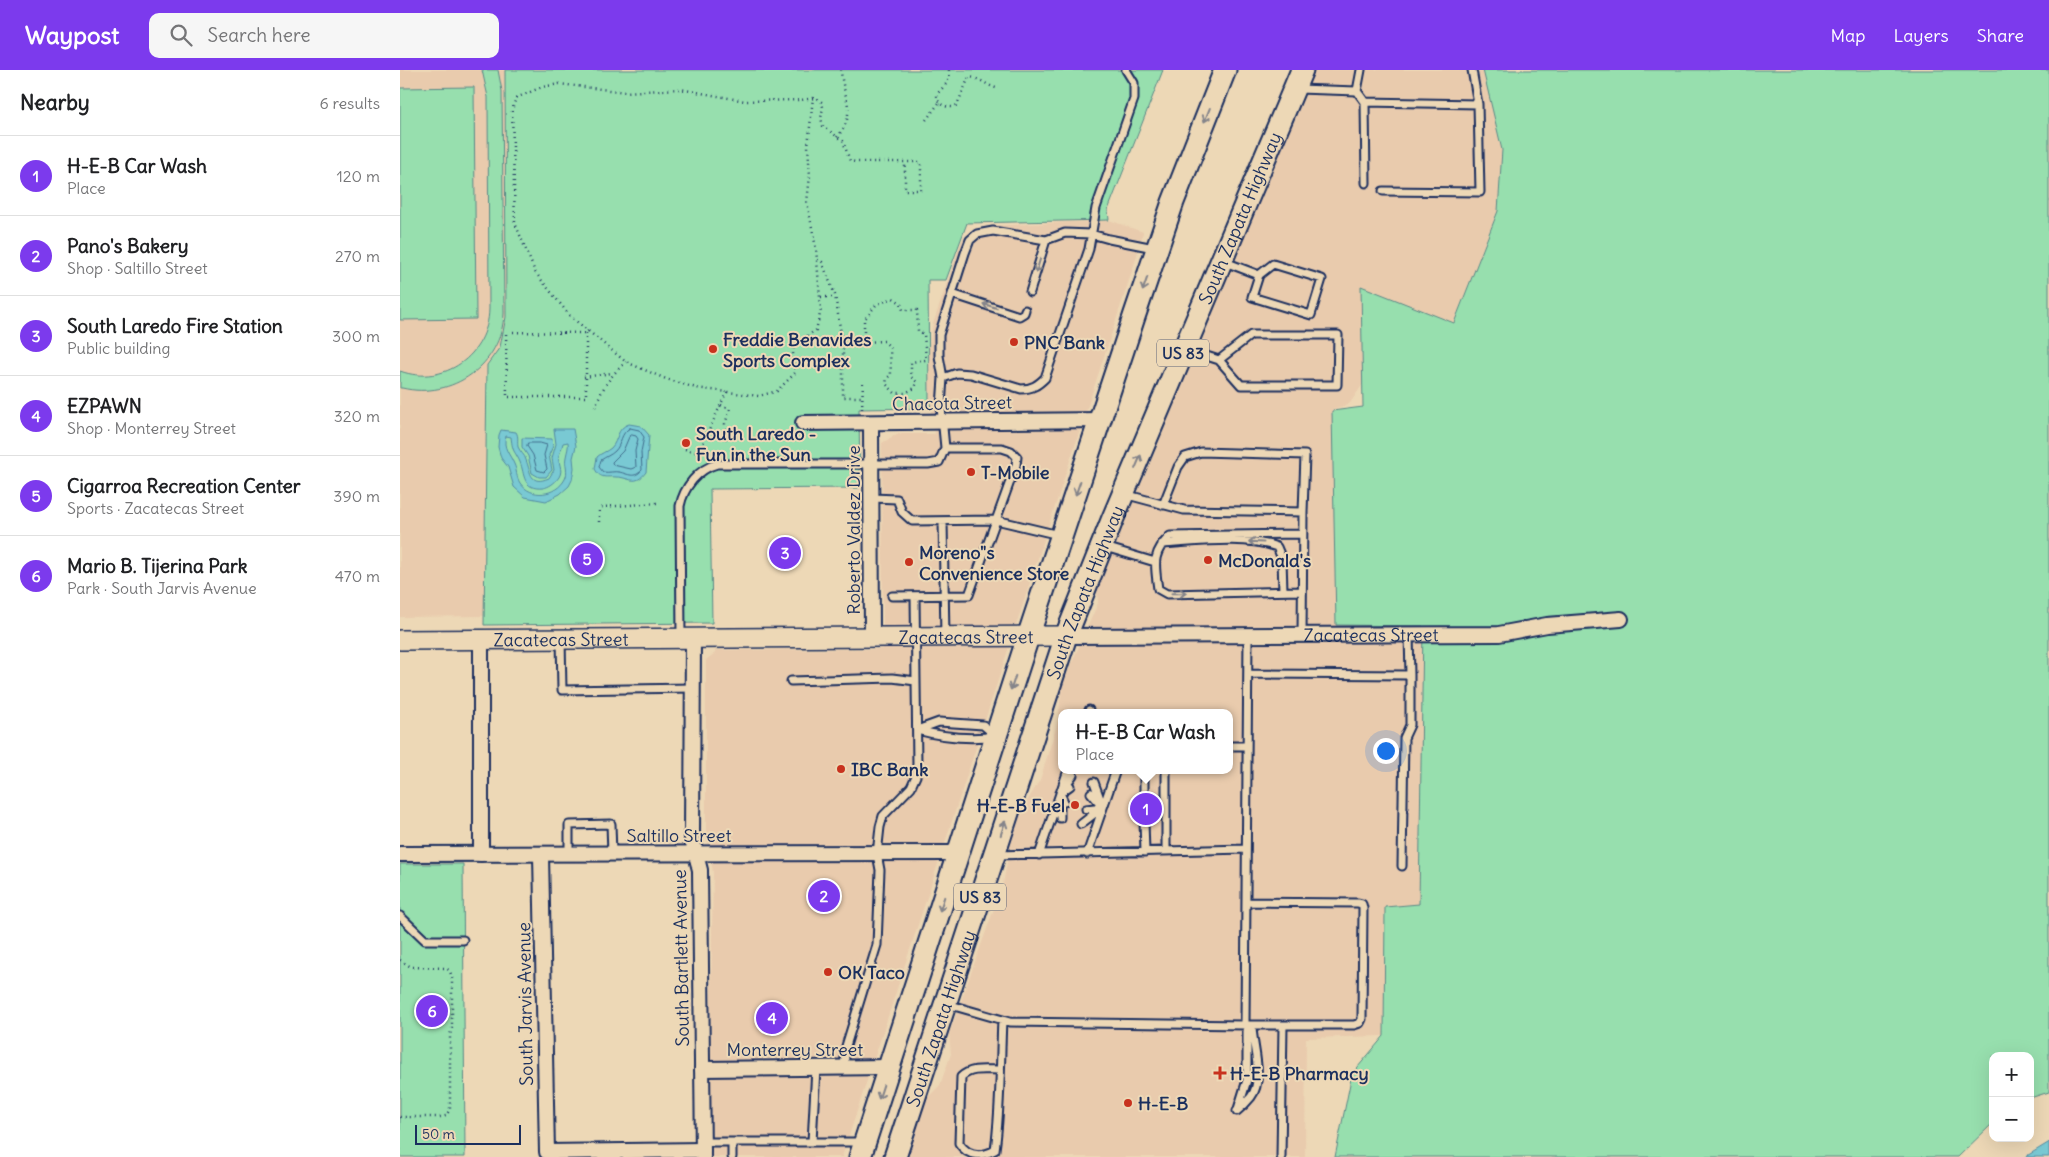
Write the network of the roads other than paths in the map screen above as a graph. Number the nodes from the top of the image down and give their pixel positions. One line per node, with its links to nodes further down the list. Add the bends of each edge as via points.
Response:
1 (1126, 70): 11 (lane, via 1134,83 1134,99 1096,208)
2 (1225, 70): 13 (main road, South Zapata Highway / US 83, one-way to 13)
3 (1361, 70): 6 (lane)
4 (1472, 70): 8 (lane)
5 (1298, 80): 6 (lane); 14 (main road, South Zapata Highway / US 83)
6 (1357, 91): 7 (lane)
7 (1365, 102): 8 (lane); 9 (lane)
8 (1478, 104): 10 (lane, via 1480,192)
9 (1366, 183)
10 (1383, 191)
11 (1092, 234): 12 (lane, via 1065,233); 13 (lane); 21 (lane, via 1045,378 1039,384 1021,389 971,374 957,373)
12 (1046, 240): 16 (lane, one-way to 16); 17 (lane, via 993,231 977,234 970,240)
13 (1157, 249): 22 (main road, South Zapata Highway / US 83, one-way to 22)
14 (1222, 261): 15 (lane); 19 (main road, South Zapata Highway / US 83)
15 (1258, 275): 15 (lane, via 1252,297 1311,315 1322,279 1273,264)
16 (1030, 292)
17 (952, 294): 18 (lane, one-way to 17, via 1019,316); 21 (lane, via 939,335)
18 (1025, 310)
19 (1185, 349): 20 (lane); 28 (main road, South Zapata Highway / US 83, one-way to 19)
20 (1219, 360): 20 (lane, via 1240,385 1337,385 1338,335 1251,335)
21 (943, 378): 23 (lane, via 941,407)
22 (1101, 420): 23 (street, Chacota Street); 35 (main road, South Zapata Highway / US 83, one-way to 35)
23 (944, 422): 25 (street, Chacota Street); 26 (lane)
24 (802, 423): 25 (street, Chacota Street)
25 (871, 423): 27 (street, Roberto Valdez Drive)
26 (945, 448): 27 (lane, via 939,462); 32 (lane, via 1002,448 1016,457)
27 (871, 464): 29 (street, Roberto Valdez Drive); 54 (lane, via 717,464 699,472 682,496 680,506)
28 (1124, 494): 30 (lane); 37 (main road, South Zapata Highway / US 83)
29 (872, 498): 33 (lane, via 897,499 902,512 912,521); 49 (street, Roberto Valdez Drive)
30 (1163, 505): 31 (lane, via 1184,510); 31 (lane, via 1178,467 1186,457 1201,452 1305,454)
31 (1302, 512): 34 (lane)
32 (996, 520): 33 (lane); 35 (lane); 41 (lane, via 969,595)
33 (944, 521): 41 (lane)
34 (1302, 534): 36 (lane, via 1170,536); 40 (lane)
35 (1062, 536): 52 (main road, South Zapata Highway / US 83)
36 (1162, 544): 38 (lane); 39 (lane, one-way to 36, via 1282,559 1276,547 1264,542)
37 (1102, 546): 38 (lane); 46 (main road, South Zapata Highway / US 83)
38 (1155, 562): 39 (lane, one-way to 39, via 1158,589 1167,594)
39 (1283, 591): 40 (lane)
40 (1302, 591): 48 (lane)
41 (944, 595): 43 (lane); 51 (lane)
42 (892, 596): 43 (lane)
43 (914, 596): 50 (lane)
44 (1621, 619): 45 (street, Zacatecas Street, via 1547,625 1499,634)
45 (1409, 635): 48 (street, Zacatecas Street); 58 (lane)
46 (1066, 636): 47 (street, Zacatecas Street); 52 (street, Zacatecas Street); 94 (main road, South Zapata Highway / US 83, one-way to 46)
47 (1248, 636): 48 (street, Zacatecas Street); 57 (lane)
48 (1302, 636)
49 (872, 637): 50 (street, Zacatecas Street); 54 (street, Zacatecas Street)
50 (914, 637): 51 (street, Zacatecas Street); 60 (lane)
51 (945, 637): 52 (street, Zacatecas Street)
52 (1028, 637): 63 (main road, South Zapata Highway / US 83, one-way to 63)
53 (561, 639): 54 (street, Zacatecas Street); 56 (street, Zacatecas Street); 61 (lane, via 562,690)
54 (687, 639): 61 (street, South Bartlett Avenue)
55 (400, 640): 56 (street, Zacatecas Street)
56 (480, 640): 86 (street)
57 (1248, 674): 58 (lane); 65 (lane)
58 (1410, 675): 95 (lane, via 1410,725 1404,738)
59 (791, 681): 60 (lane, via 892,678)
60 (916, 681): 62 (lane)
61 (694, 688): 90 (street, South Bartlett Avenue, via 692,839)
62 (917, 730): 63 (lane, via 939,736 979,739); 63 (lane, via 939,722 983,725); 91 (lane, via 916,776 911,787 883,816)
63 (996, 736): 84 (main road, South Zapata Highway / US 83)
64 (1233, 746): 65 (lane)
65 (1248, 746): 81 (lane)
66 (1070, 774): 72 (lane)
67 (1115, 774): 76 (lane)
68 (1144, 774): 74 (lane)
69 (1166, 774): 82 (lane)
70 (1094, 782): 76 (lane)
71 (1070, 786): 72 (lane)
72 (1060, 793): 75 (lane); 78 (lane); 92 (lane)
73 (1091, 793): 76 (lane)
74 (1144, 796)
75 (1064, 802)
76 (1103, 807): 77 (lane); 80 (lane); 93 (lane)
77 (1086, 809)
78 (1060, 818)
79 (1144, 822): 83 (lane)
80 (1081, 824)
81 (1246, 849): 82 (lane); 96 (lane)
82 (1166, 851): 83 (lane)
83 (1145, 852): 93 (lane)
84 (958, 853): 91 (street, Saltillo Street); 105 (main road, South Zapata Highway / US 83, one-way to 105)
85 (400, 854): 86 (street, Saltillo Street)
86 (481, 854): 87 (street, Saltillo Street)
87 (541, 854): 88 (street, Saltillo Street); 112 (street, South Jarvis Avenue, via 547,1152)
88 (569, 854): 89 (street, Saltillo Street); 89 (lane, via 569,825 611,824)
89 (612, 854): 90 (street, Saltillo Street)
90 (696, 854): 91 (street, Saltillo Street); 106 (street, South Bartlett Avenue, via 700,870)
91 (877, 854): 104 (lane, via 880,870 877,945 846,1046)
92 (1039, 854): 93 (lane); 94 (lane)
93 (1087, 854)
94 (994, 856): 99 (main road, South Zapata Highway / US 83)
95 (1402, 866)
96 (1246, 902): 101 (lane); 102 (lane, via 1358,903 1364,908 1360,1023)
97 (400, 916): 98 (lane, via 425,940)
98 (463, 940)
99 (946, 1004): 100 (lane); 114 (main road, South Zapata Highway / US 83)
100 (1002, 1020): 101 (lane); 107 (lane)
101 (1248, 1025): 102 (lane); 108 (lane, via 1247,1080)
102 (1283, 1025): 115 (lane)
103 (816, 1068): 104 (street, Monterrey Street); 106 (street, Monterrey Street); 110 (lane)
104 (844, 1068): 105 (street, Monterrey Street)
105 (889, 1068): 111 (main road, South Zapata Highway / US 83, one-way to 111)
106 (702, 1069): 112 (street, South Bartlett Avenue)
107 (1000, 1070): 107 (lane, via 995,1150 988,1156 976,1157 964,1152 958,1143 961,1077 975,1070)
108 (1237, 1111)
109 (732, 1142): 110 (lane); 112 (lane); 113 (lane)
110 (812, 1142): 111 (lane)
111 (862, 1149)
112 (703, 1150)
113 (732, 1157)
114 (896, 1157)
115 (1281, 1157)

